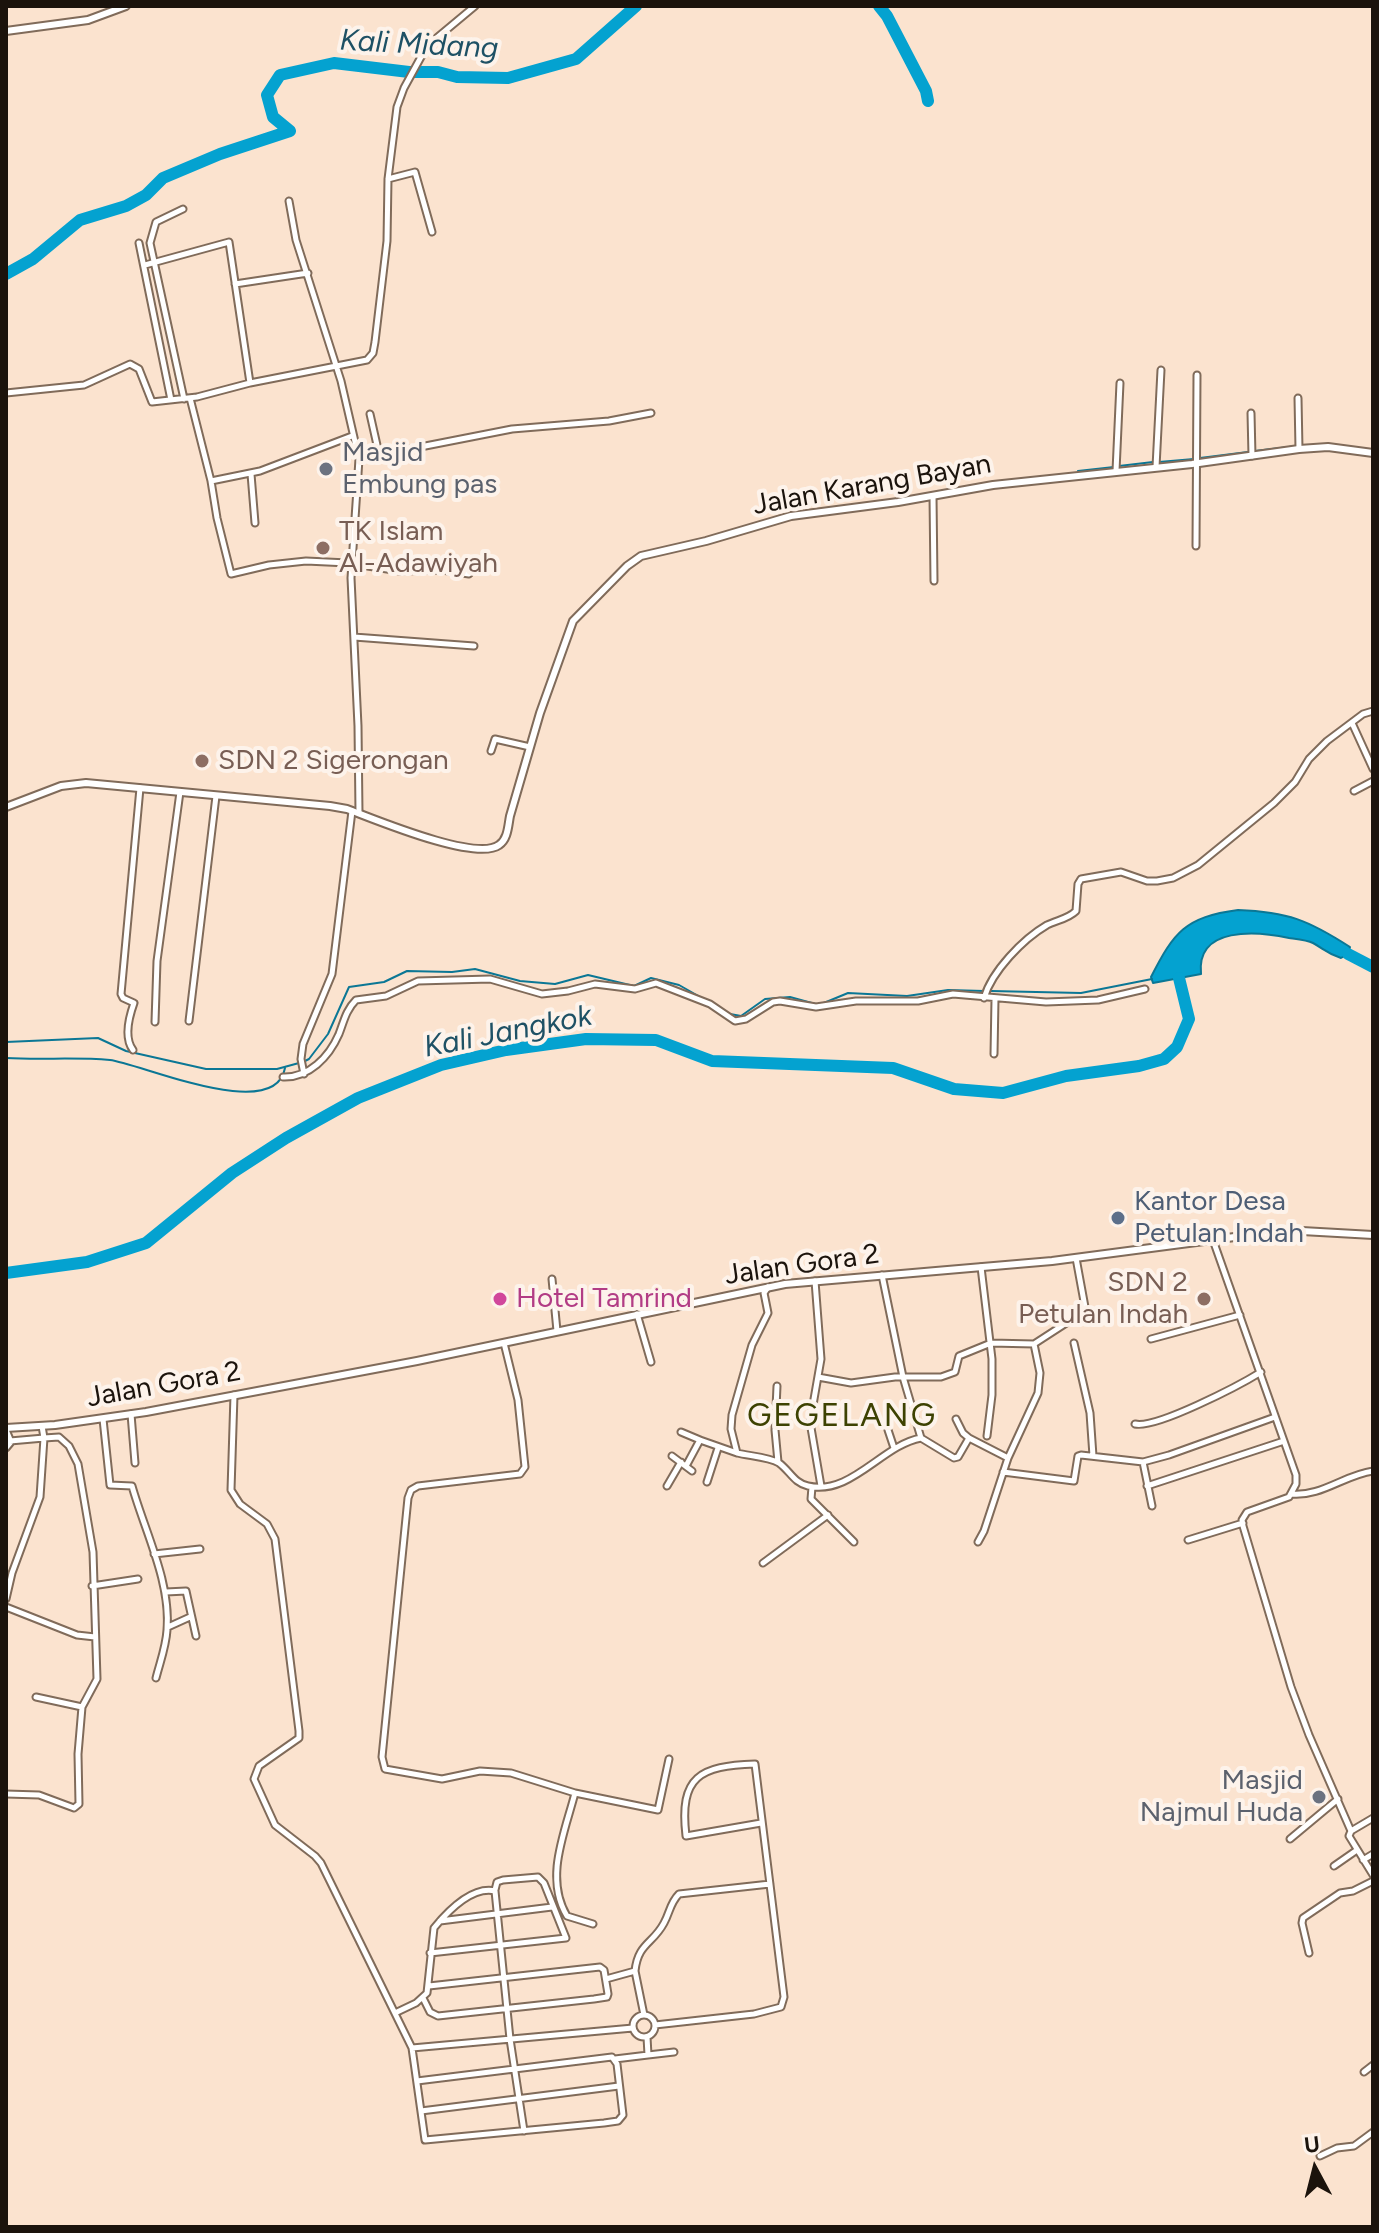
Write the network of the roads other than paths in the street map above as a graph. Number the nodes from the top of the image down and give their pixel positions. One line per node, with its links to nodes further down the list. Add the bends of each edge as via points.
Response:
1 (126, 6): 3 (street, via 88,20)
2 (475, 6): 4 (street, via 427,46 415,66 394,119)
3 (6, 31)
4 (388, 179): 7 (street, via 415,172); 13 (street, via 387,241 373,353 365,361)
5 (289, 201): 11 (street)
6 (183, 209): 9 (street, via 154,226 150,243)
7 (432, 232)
8 (139, 243): 10 (street)
9 (155, 264): 10 (street); 12 (street, via 228,241); 20 (street)
10 (145, 265): 21 (street)
11 (308, 273): 12 (street); 13 (street)
12 (235, 284): 16 (street)
13 (336, 366): 16 (street); 25 (street)
14 (1161, 370): 32 (street)
15 (1197, 375): 31 (street)
16 (250, 383): 20 (street)
17 (1120, 383): 33 (street)
18 (6, 393): 21 (street, via 84,385 130,364 139,369 151,402)
19 (1298, 398): 26 (street)
20 (187, 399): 21 (street); 35 (street)
21 (171, 400)
22 (651, 413): 28 (street, via 512,429)
23 (1251, 413): 29 (street)
24 (370, 414): 28 (street)
25 (352, 436): 30 (street); 34 (street)
26 (1299, 449): 27 (street, Jalan Karang Bayan); 29 (street, Jalan Karang Bayan)
27 (1373, 453)
28 (379, 454): 30 (street)
29 (1252, 456): 31 (street, Jalan Karang Bayan)
30 (359, 459): 39 (street)
31 (1198, 463): 32 (street, Jalan Karang Bayan); 38 (street)
32 (1156, 467): 33 (street, Jalan Karang Bayan)
33 (1116, 471): 36 (street, Jalan Karang Bayan)
34 (251, 474): 35 (street); 37 (street)
35 (211, 481): 39 (street, via 231,574 302,561)
36 (933, 496): 41 (street); 46 (street, Jalan Karang Bayan, via 791,516 637,558 573,621)
37 (255, 523)
38 (1196, 546)
39 (353, 563): 40 (street); 42 (street)
40 (469, 574)
41 (934, 581)
42 (354, 637): 43 (street); 55 (street, via 359,736)
43 (474, 646)
44 (1373, 711): 45 (street)
45 (1352, 723): 48 (street); 57 (street, via 1317,751 1295,782 1258,817 1198,865 1157,881 1121,872 1081,879 1076,911 1037,932 997,971)
46 (530, 747): 47 (street, via 495,739); 55 (street, Jalan Karang Bayan, via 507,834 496,847 446,843)
47 (491, 751)
48 (1373, 769)
49 (1373, 781): 51 (street)
50 (140, 788): 52 (street, Jalan Karang Bayan); 54 (street, Jalan Karang Bayan, via 72,784); 61 (street, via 121,994 134,1003 129,1025)
51 (1354, 791)
52 (180, 792): 53 (street, Jalan Karang Bayan); 60 (street, via 160,934)
53 (216, 796): 55 (street, Jalan Karang Bayan, via 296,801); 59 (street)
54 (6, 807)
55 (355, 812): 63 (street, via 332,974 305,1039)
56 (1145, 989): 58 (street, via 1094,1000)
57 (984, 997): 58 (street); 63 (street, via 953,994 809,1007 780,1001 735,1021 710,1004 656,983 635,989 595,984 542,994 490,979 415,982 386,996 356,1000 330,1049)
58 (995, 999): 62 (street)
59 (189, 1021)
60 (155, 1022)
61 (133, 1050)
62 (994, 1054)
63 (304, 1073): 64 (street)
64 (283, 1077)
65 (1373, 1235): 66 (street, Jalan Gora 2, via 1289,1232)
66 (1213, 1240): 67 (street, Jalan Gora 2); 74 (street)
67 (1076, 1258): 68 (street, Jalan Gora 2); 80 (street, via 1085,1307)
68 (981, 1267): 69 (street, Jalan Gora 2); 78 (street)
69 (882, 1275): 71 (street, Jalan Gora 2); 84 (street)
70 (552, 1279): 75 (street)
71 (815, 1281): 72 (street, Jalan Gora 2); 83 (street)
72 (768, 1287): 73 (street, Jalan Gora 2); 106 (street, via 768,1313 752,1345 731,1421)
73 (637, 1313): 75 (street, Jalan Gora 2); 81 (street)
74 (1241, 1316): 76 (street); 82 (street)
75 (557, 1331): 77 (street, Jalan Gora 2)
76 (1151, 1339)
77 (504, 1343): 86 (street, Jalan Gora 2); 145 (street, via 518,1400 525,1467 520,1474 411,1490 383,1763 392,1772 442,1779 480,1771 511,1773)
78 (991, 1343): 80 (street); 84 (street, via 959,1356 955,1371 944,1376); 96 (street)
79 (1074, 1343): 108 (street, via 1090,1413)
80 (1034, 1344): 109 (street, via 1040,1386)
81 (651, 1362)
82 (1261, 1372): 88 (street); 91 (street, via 1162,1420)
83 (818, 1377): 84 (street, via 851,1383); 119 (street, via 810,1422)
84 (903, 1377): 98 (street)
85 (777, 1386): 110 (street)
86 (234, 1395): 87 (street, Jalan Gora 2); 172 (street, via 231,1490 267,1524 275,1539 299,1731 299,1738 259,1766 254,1779 275,1825 321,1863)
87 (131, 1414): 89 (street, Jalan Gora 2); 112 (street)
88 (1275, 1417): 102 (street); 111 (street)
89 (103, 1419): 92 (street, Jalan Gora 2); 130 (street, via 110,1485 132,1485)
90 (956, 1419): 99 (street)
91 (1135, 1424)
92 (42, 1426): 93 (street, Jalan Gora 2); 97 (street)
93 (6, 1429): 101 (street)
94 (888, 1430): 105 (street)
95 (681, 1432): 100 (street)
96 (987, 1436)
97 (44, 1438): 101 (street); 133 (street, via 63,1440 78,1464 93,1552); 135 (street, via 40,1497)
98 (921, 1438): 99 (street, via 956,1458); 105 (street)
99 (969, 1438): 109 (street)
100 (700, 1440): 104 (street); 113 (street)
101 (10, 1441): 103 (street)
102 (1284, 1441): 120 (street); 122 (street, via 1296,1470)
103 (6, 1448)
104 (718, 1448): 106 (street); 117 (street)
105 (894, 1448): 119 (street, via 844,1481)
106 (737, 1453): 110 (street)
107 (672, 1456): 113 (street)
108 (1093, 1456): 111 (street); 116 (street, via 1078,1456 1074,1481)
109 (1008, 1458): 116 (street)
110 (778, 1462): 121 (street)
111 (1143, 1462): 120 (street)
112 (135, 1463)
113 (684, 1464): 114 (street); 118 (street)
114 (692, 1471)
115 (1373, 1471): 122 (street, via 1317,1492)
116 (1003, 1472): 128 (street)
117 (707, 1482)
118 (667, 1486)
119 (821, 1486): 121 (street)
120 (1147, 1486): 123 (street)
121 (812, 1487): 124 (street, via 811,1499)
122 (1291, 1494): 125 (street, via 1247,1512)
123 (1152, 1506)
124 (828, 1515): 127 (street); 131 (street)
125 (1243, 1523): 126 (street); 147 (street, via 1291,1687)
126 (1188, 1540)
127 (854, 1542)
128 (978, 1542)
129 (200, 1549): 130 (street)
130 (153, 1554): 134 (street)
131 (763, 1563)
132 (138, 1579): 133 (street)
133 (92, 1586): 140 (street)
134 (166, 1592): 137 (street, via 186,1590); 138 (street)
135 (6, 1599)
136 (6, 1607): 140 (street)
137 (190, 1617): 138 (street); 139 (street)
138 (168, 1627): 141 (street)
139 (196, 1636)
140 (95, 1637): 143 (street, via 97,1679)
141 (156, 1678)
142 (36, 1697): 143 (street)
143 (82, 1707): 146 (street, via 79,1807 33,1794)
144 (669, 1759): 145 (street, via 658,1810)
145 (575, 1793): 162 (street, via 556,1884 567,1916)
146 (6, 1794)
147 (1338, 1799): 150 (street); 151 (street)
148 (1373, 1818): 150 (street)
149 (761, 1823): 149 (street, via 755,1764 706,1771 682,1808 686,1836); 157 (street)
150 (1351, 1831): 152 (street)
151 (1290, 1839)
152 (1357, 1850): 154 (street); 155 (street)
153 (1373, 1854): 154 (street)
154 (1363, 1860): 156 (street)
155 (1334, 1866)
156 (1373, 1878): 165 (street, via 1303,1918)
157 (770, 1884): 166 (street, via 679,1894 664,1923 643,1946); 174 (street, via 781,2007)
158 (495, 1891): 159 (street, via 499,1881 538,1877); 160 (street); 161 (street, via 473,1894)
159 (552, 1907): 160 (street); 163 (street, via 566,1938)
160 (498, 1913): 161 (street); 163 (street)
161 (439, 1921): 164 (street)
162 (593, 1924)
163 (500, 1945): 164 (street); 167 (street)
164 (430, 1953): 169 (street)
165 (1309, 1953)
166 (635, 1971): 168 (street); 173 (street)
167 (504, 1978): 168 (street, via 595,1967 604,1970); 169 (street); 171 (street)
168 (606, 1979): 171 (street, via 607,1997)
169 (429, 1986): 170 (street)
170 (423, 1998): 171 (street, via 438,2016); 172 (street)
171 (507, 2008): 177 (street)
172 (395, 2013): 178 (street)
173 (644, 2015): 174 (street); 175 (street, via 635,2019)
174 (655, 2025): 176 (street)
175 (633, 2028): 176 (street, via 638,2036); 177 (street)
176 (647, 2037): 180 (street)
177 (510, 2039): 178 (street); 183 (street)
178 (412, 2048): 185 (street)
179 (674, 2052): 180 (street)
180 (648, 2055): 181 (street)
181 (615, 2059): 183 (street); 186 (street)
182 (1373, 2065): 184 (street)
183 (515, 2070): 185 (street); 187 (street)
184 (1364, 2072)
185 (417, 2081): 188 (street)
186 (619, 2086): 187 (street); 189 (street, via 623,2115 618,2121)
187 (519, 2099): 188 (street); 189 (street)
188 (421, 2111): 189 (street, via 429,2141)
189 (524, 2131)
190 (1373, 2132): 191 (street, via 1354,2146)
191 (1320, 2156)

